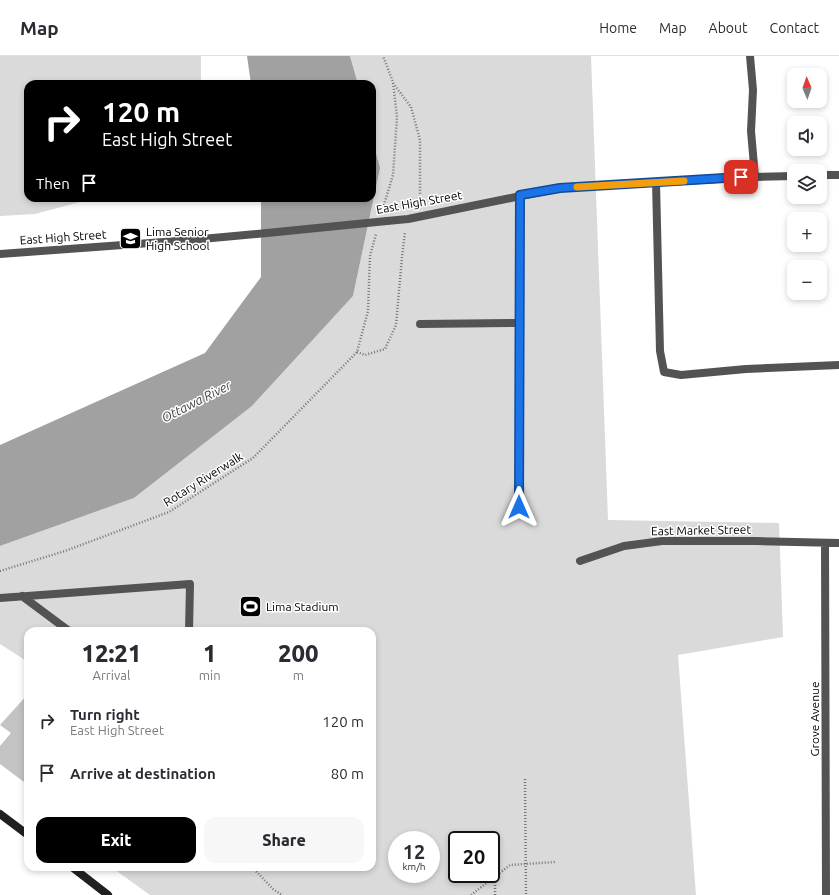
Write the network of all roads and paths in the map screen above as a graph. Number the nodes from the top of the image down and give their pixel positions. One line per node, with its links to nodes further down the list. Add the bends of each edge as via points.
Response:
1 (384, 56): 3 (path)
2 (750, 56): 8 (street, via 753,90 751,131)
3 (393, 82): 4 (path); 11 (path, via 411,107 420,140 420,199)
4 (397, 117)
5 (827, 175): 6 (street)
6 (839, 175)
7 (787, 176): 8 (street, East High Street)
8 (755, 177): 9 (street, East High Street)
9 (656, 182): 10 (street, East High Street, via 560,188); 17 (street, via 660,351 664,372 681,375)
10 (520, 195): 11 (street, East High Street); 14 (street)
11 (408, 219): 12 (street, East High Street, bridge, via 191,240); 16 (path, via 396,325 385,349 365,355)
12 (0, 254)
13 (368, 311): 16 (path, Rotary Riverwalk)
14 (520, 323): 15 (street); 18 (street)
15 (420, 324)
16 (356, 352): 22 (path, Rotary Riverwalk, via 253,458 169,512)
17 (839, 365)
18 (519, 507)
19 (825, 543): 20 (street, East Market Street); 21 (street, East Market Street, via 662,541 624,546); 42 (street, Grove Avenue)
20 (839, 544)
21 (580, 561)
22 (0, 572)
23 (22, 596): 24 (street); 25 (street); 26 (street, via 190,584)
24 (0, 598)
25 (64, 627)
26 (189, 627)
27 (525, 779): 31 (path)
28 (0, 814): 29 (street)
29 (24, 832)
30 (555, 862): 31 (path)
31 (526, 864): 34 (path, via 510,865); 41 (path)
32 (77, 871): 37 (street)
33 (256, 871): 38 (path)
34 (500, 872)
35 (485, 883): 39 (path)
36 (495, 883): 40 (path)
37 (108, 895)
38 (282, 895)
39 (471, 895)
40 (495, 895)
41 (526, 895)
42 (826, 895)

